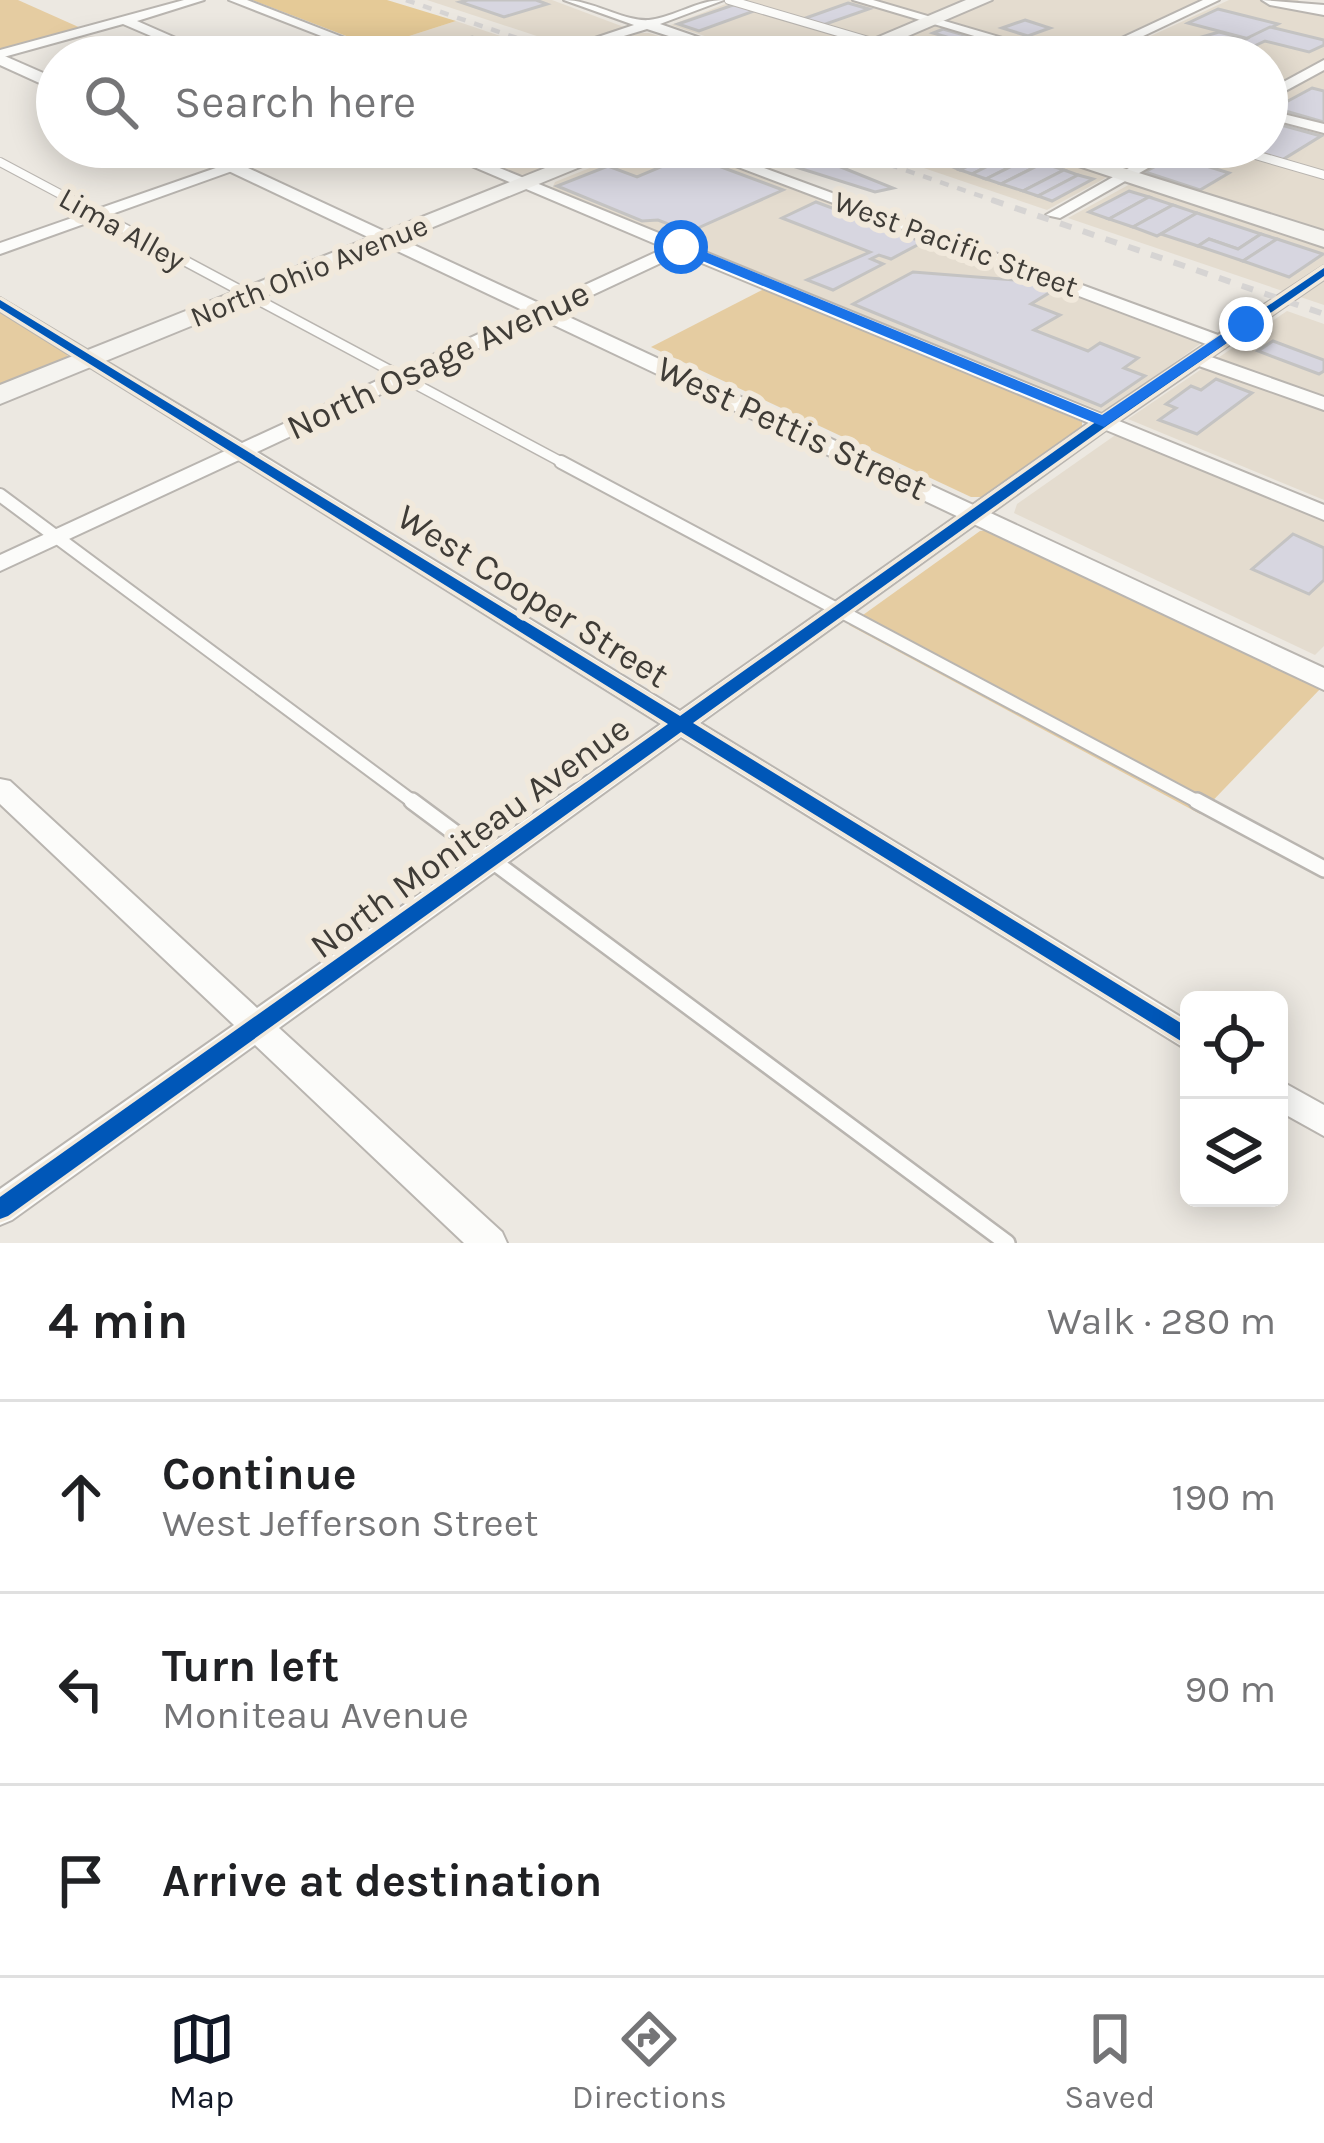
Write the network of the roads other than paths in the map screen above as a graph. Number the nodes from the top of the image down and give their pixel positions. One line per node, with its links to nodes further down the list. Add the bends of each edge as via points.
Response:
1 (198, 0): 11 (street)
2 (235, 0): 16 (street)
3 (570, 0): 13 (street)
4 (718, 0): 13 (street)
5 (729, 0): 19 (lane)
6 (859, 0): 12 (street)
7 (982, 0): 12 (main road)
8 (1214, 0): 22 (street)
9 (1270, 0): 10 (street)
10 (1324, 10)
11 (124, 20): 14 (street); 15 (street)
12 (932, 20): 20 (main road); 21 (street)
13 (646, 25): 17 (street); 18 (street)
14 (69, 36)
15 (162, 36)
16 (331, 36)
17 (614, 36)
18 (681, 36)
19 (851, 36)
20 (892, 36)
21 (987, 36)
22 (1134, 36)
23 (36, 46): 24 (street)
24 (0, 56): 26 (street)
25 (1324, 64): 27 (street)
26 (36, 75)
27 (1288, 85)
28 (1288, 120): 29 (street)
29 (1324, 129)
30 (0, 162): 41 (lane, Lima Alley)
31 (1288, 165): 39 (lane)
32 (233, 168): 41 (street); 44 (street, West Pettis Street)
33 (487, 168): 40 (street)
34 (566, 168): 40 (main road, North Ohio Avenue)
35 (750, 168): 51 (street, West Pacific Street)
36 (1099, 168): 38 (main road)
37 (1139, 168): 38 (street)
38 (1124, 176): 42 (street); 43 (main road)
39 (1324, 176)
40 (526, 184): 44 (main road, North Ohio Avenue); 45 (street)
41 (96, 215): 46 (street); 48 (lane, Lima Alley)
42 (1054, 215)
43 (1324, 239)
44 (388, 240): 48 (main road, North Ohio Avenue); 50 (street, West Pettis Street)
45 (681, 247): 50 (street, North Osage Avenue); 57 (street)
46 (0, 249)
47 (1324, 271): 51 (street, North Moniteau Avenue)
48 (245, 296): 53 (main road, North Ohio Avenue); 54 (lane, Lima Alley)
49 (0, 303): 53 (street, West Cooper Street)
50 (543, 311): 54 (street, North Osage Avenue); 61 (street, West Pettis Street)
51 (1219, 341): 52 (street, North Moniteau Avenue)
52 (1196, 358): 56 (street); 57 (street, North Moniteau Avenue)
53 (88, 359): 55 (main road, North Ohio Avenue); 58 (street, West Cooper Street)
54 (400, 378): 58 (street, North Osage Avenue); 64 (lane, Lima Alley)
55 (0, 395)
56 (1324, 404)
57 (1104, 422): 60 (street); 61 (street, North Moniteau Avenue)
58 (240, 452): 62 (street, North Osage Avenue); 66 (street, West Cooper Street)
59 (0, 495): 62 (lane)
60 (1324, 513)
61 (976, 514): 64 (street, North Moniteau Avenue); 65 (street, West Pettis Street)
62 (56, 538): 63 (street, North Osage Avenue); 68 (lane)
63 (0, 564)
64 (842, 610): 66 (street, North Moniteau Avenue); 69 (lane, Lima Alley)
65 (1324, 680)
66 (681, 723): 68 (street, North Moniteau Avenue); 71 (street, West Cooper Street)
67 (0, 788): 70 (street)
68 (488, 860): 70 (street, North Moniteau Avenue); 76 (lane)
69 (1324, 869)
70 (256, 1027): 74 (street, North Moniteau Avenue); 75 (street)
71 (1180, 1032)
72 (1287, 1099): 73 (street)
73 (1324, 1122)
74 (0, 1209)
75 (489, 1243)
76 (1007, 1243)

